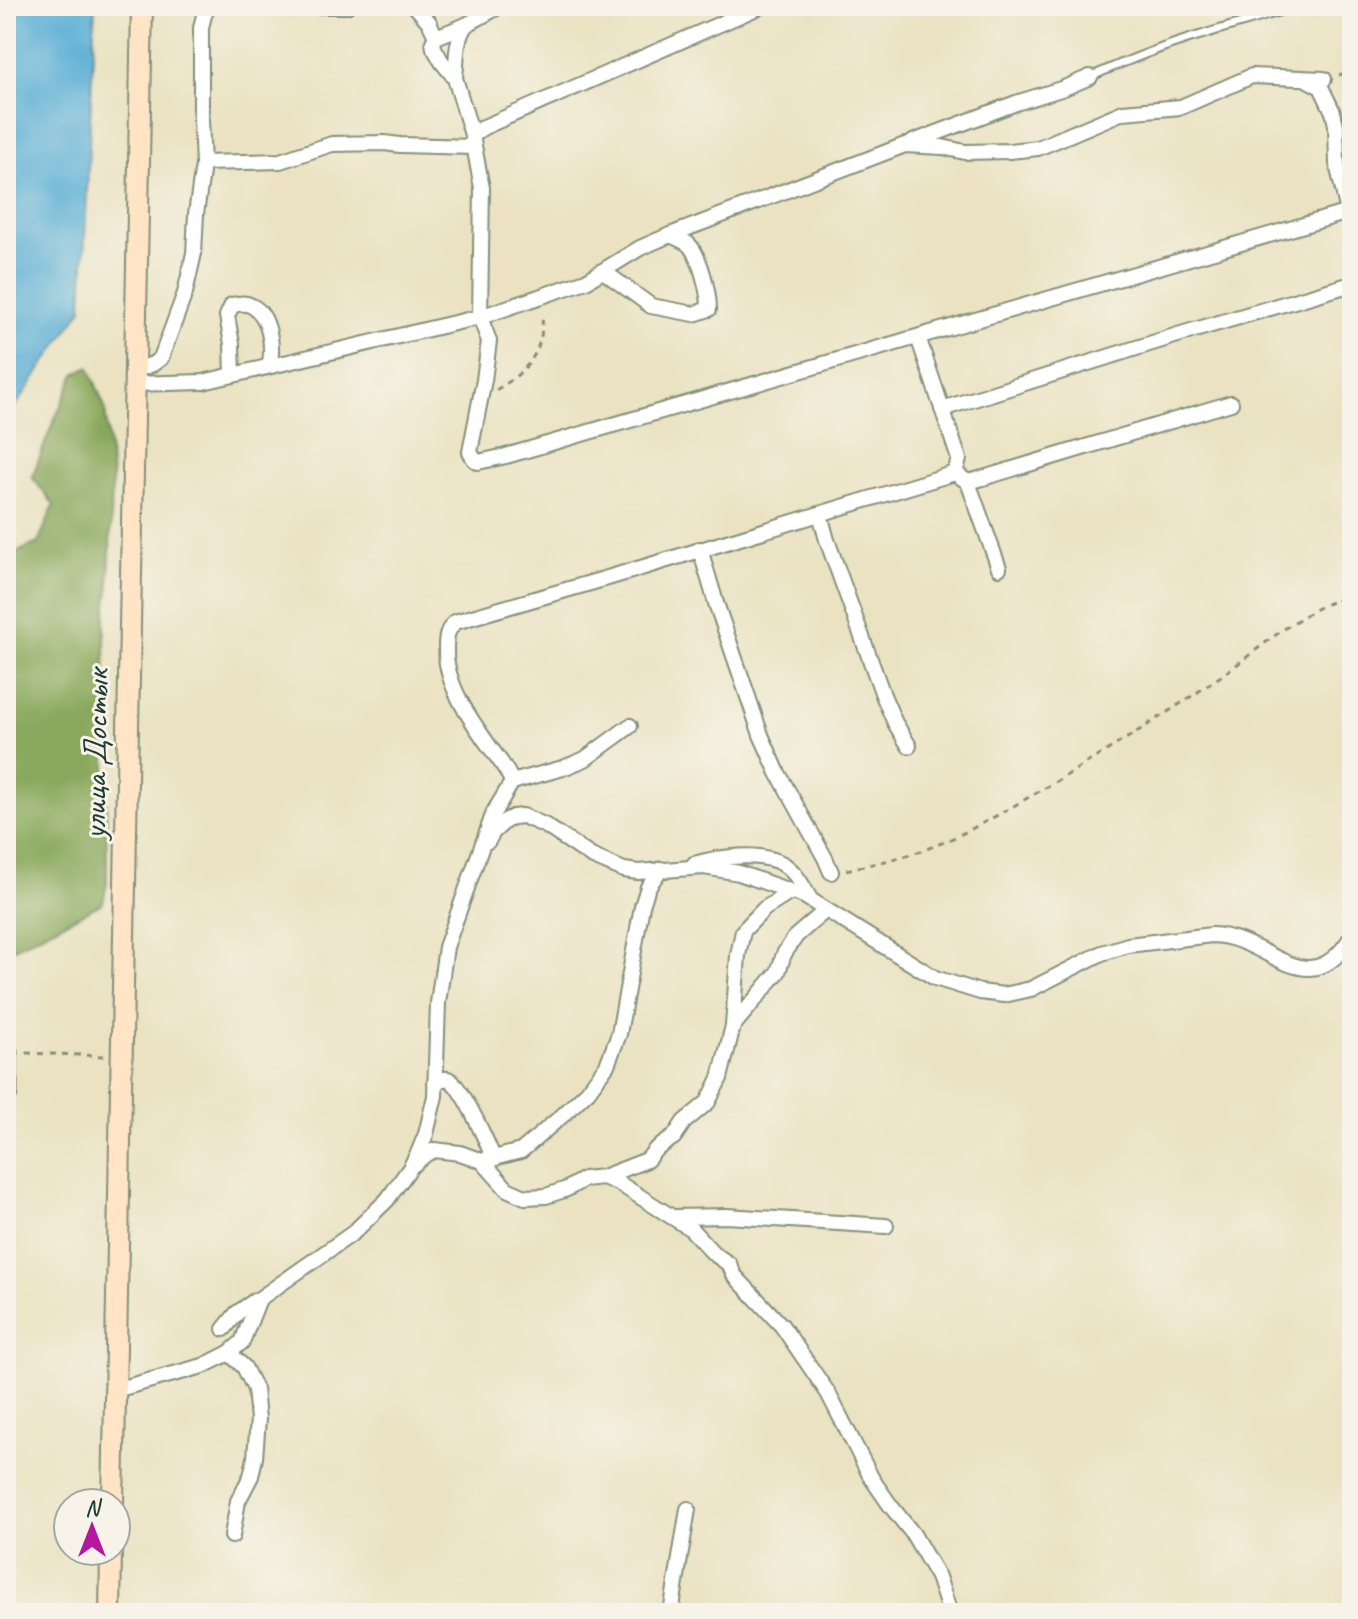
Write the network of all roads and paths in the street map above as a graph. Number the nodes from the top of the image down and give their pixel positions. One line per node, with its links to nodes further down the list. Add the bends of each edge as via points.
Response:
1 (142, 6): 28 (main road, улица Достык)
2 (305, 6): 3 (street)
3 (347, 6)
4 (415, 6): 10 (street)
5 (500, 6): 9 (street)
6 (761, 6): 15 (street, via 484,127)
7 (1296, 6): 11 (lane)
8 (206, 9): 17 (street, via 201,28)
9 (466, 25): 10 (street); 12 (street)
10 (436, 37): 12 (street, via 434,48)
11 (1090, 77): 16 (street)
12 (455, 78): 15 (street)
13 (1306, 79): 14 (street); 16 (street, via 1252,76 1181,107 1123,112 1038,148 965,152); 18 (street, via 1321,87 1333,112 1337,164)
14 (1324, 79)
15 (473, 141): 17 (street, via 332,144 280,161); 23 (street, via 482,188)
16 (905, 145): 19 (street)
17 (203, 163): 25 (street, via 194,253)
18 (1350, 211): 24 (street)
19 (670, 235): 20 (street); 20 (street, via 695,252 709,309 694,314 651,306)
20 (603, 271): 22 (street)
21 (1352, 284): 32 (street)
22 (540, 297): 23 (street); 30 (path, via 544,330 539,348 512,381)
23 (480, 317): 26 (street); 30 (street, via 489,341)
24 (918, 337): 30 (street, via 478,462 470,452); 32 (street)
25 (161, 358): 28 (street); 29 (street)
26 (269, 366): 27 (street); 27 (street, via 270,335 255,306 232,305 227,316)
27 (233, 375): 29 (street)
28 (134, 378): 29 (street); 55 (main road, улица Достык)
29 (157, 383)
30 (482, 396)
31 (1231, 403): 34 (street)
32 (942, 409): 33 (street, via 959,459)
33 (955, 473): 34 (street); 35 (street)
34 (968, 482): 37 (street)
35 (820, 514): 36 (street); 40 (street, via 883,695)
36 (700, 549): 41 (street, via 449,627 446,666); 47 (street, via 761,735)
37 (999, 568)
38 (1352, 600): 47 (path, via 1330,601 1307,613 1139,731 1005,811 905,857)
39 (630, 726): 41 (street, via 585,759)
40 (909, 746)
41 (512, 782): 42 (street)
42 (501, 801): 43 (street); 44 (street)
43 (505, 821): 44 (street); 46 (street, via 531,819 624,870)
44 (475, 863): 56 (street, via 446,947)
45 (679, 868): 46 (street); 48 (street, via 739,873); 49 (street, via 712,859 762,857 783,864)
46 (661, 869): 58 (street, via 642,906 619,1034 607,1065 588,1091 521,1151)
47 (831, 872)
48 (791, 892): 49 (street); 53 (street, via 743,931)
49 (811, 901): 50 (street)
50 (826, 910): 52 (street, via 935,978 1004,995 1031,989 1128,945 1212,935 1226,935 1310,969); 53 (street, via 796,936 778,972)
51 (1352, 936): 52 (street)
52 (1344, 956)
53 (733, 1026): 60 (street, via 708,1102 647,1160)
54 (13, 1052): 55 (path); 57 (lane)
55 (121, 1056): 66 (main road, улица Достык)
56 (435, 1082): 58 (street, via 454,1082 465,1098 485,1138); 59 (street, via 431,1117)
57 (13, 1095)
58 (488, 1160): 59 (street, via 435,1150); 60 (street, via 507,1189 525,1197 546,1196 584,1179)
59 (410, 1168): 63 (street, via 353,1233)
60 (603, 1177): 61 (street)
61 (673, 1217): 62 (street); 73 (street, via 729,1264 782,1326 828,1393 872,1479 913,1534 938,1577)
62 (886, 1226)
63 (259, 1299): 64 (street); 65 (street, via 242,1342)
64 (224, 1329)
65 (229, 1353): 66 (street, via 203,1366); 69 (street, via 255,1389 258,1419 251,1476 238,1501)
66 (115, 1390): 67 (main road, улица Достык)
67 (113, 1487)
68 (688, 1509): 72 (street)
69 (232, 1536)
70 (111, 1567): 71 (main road)
71 (110, 1613)
72 (671, 1613)
73 (950, 1613)

